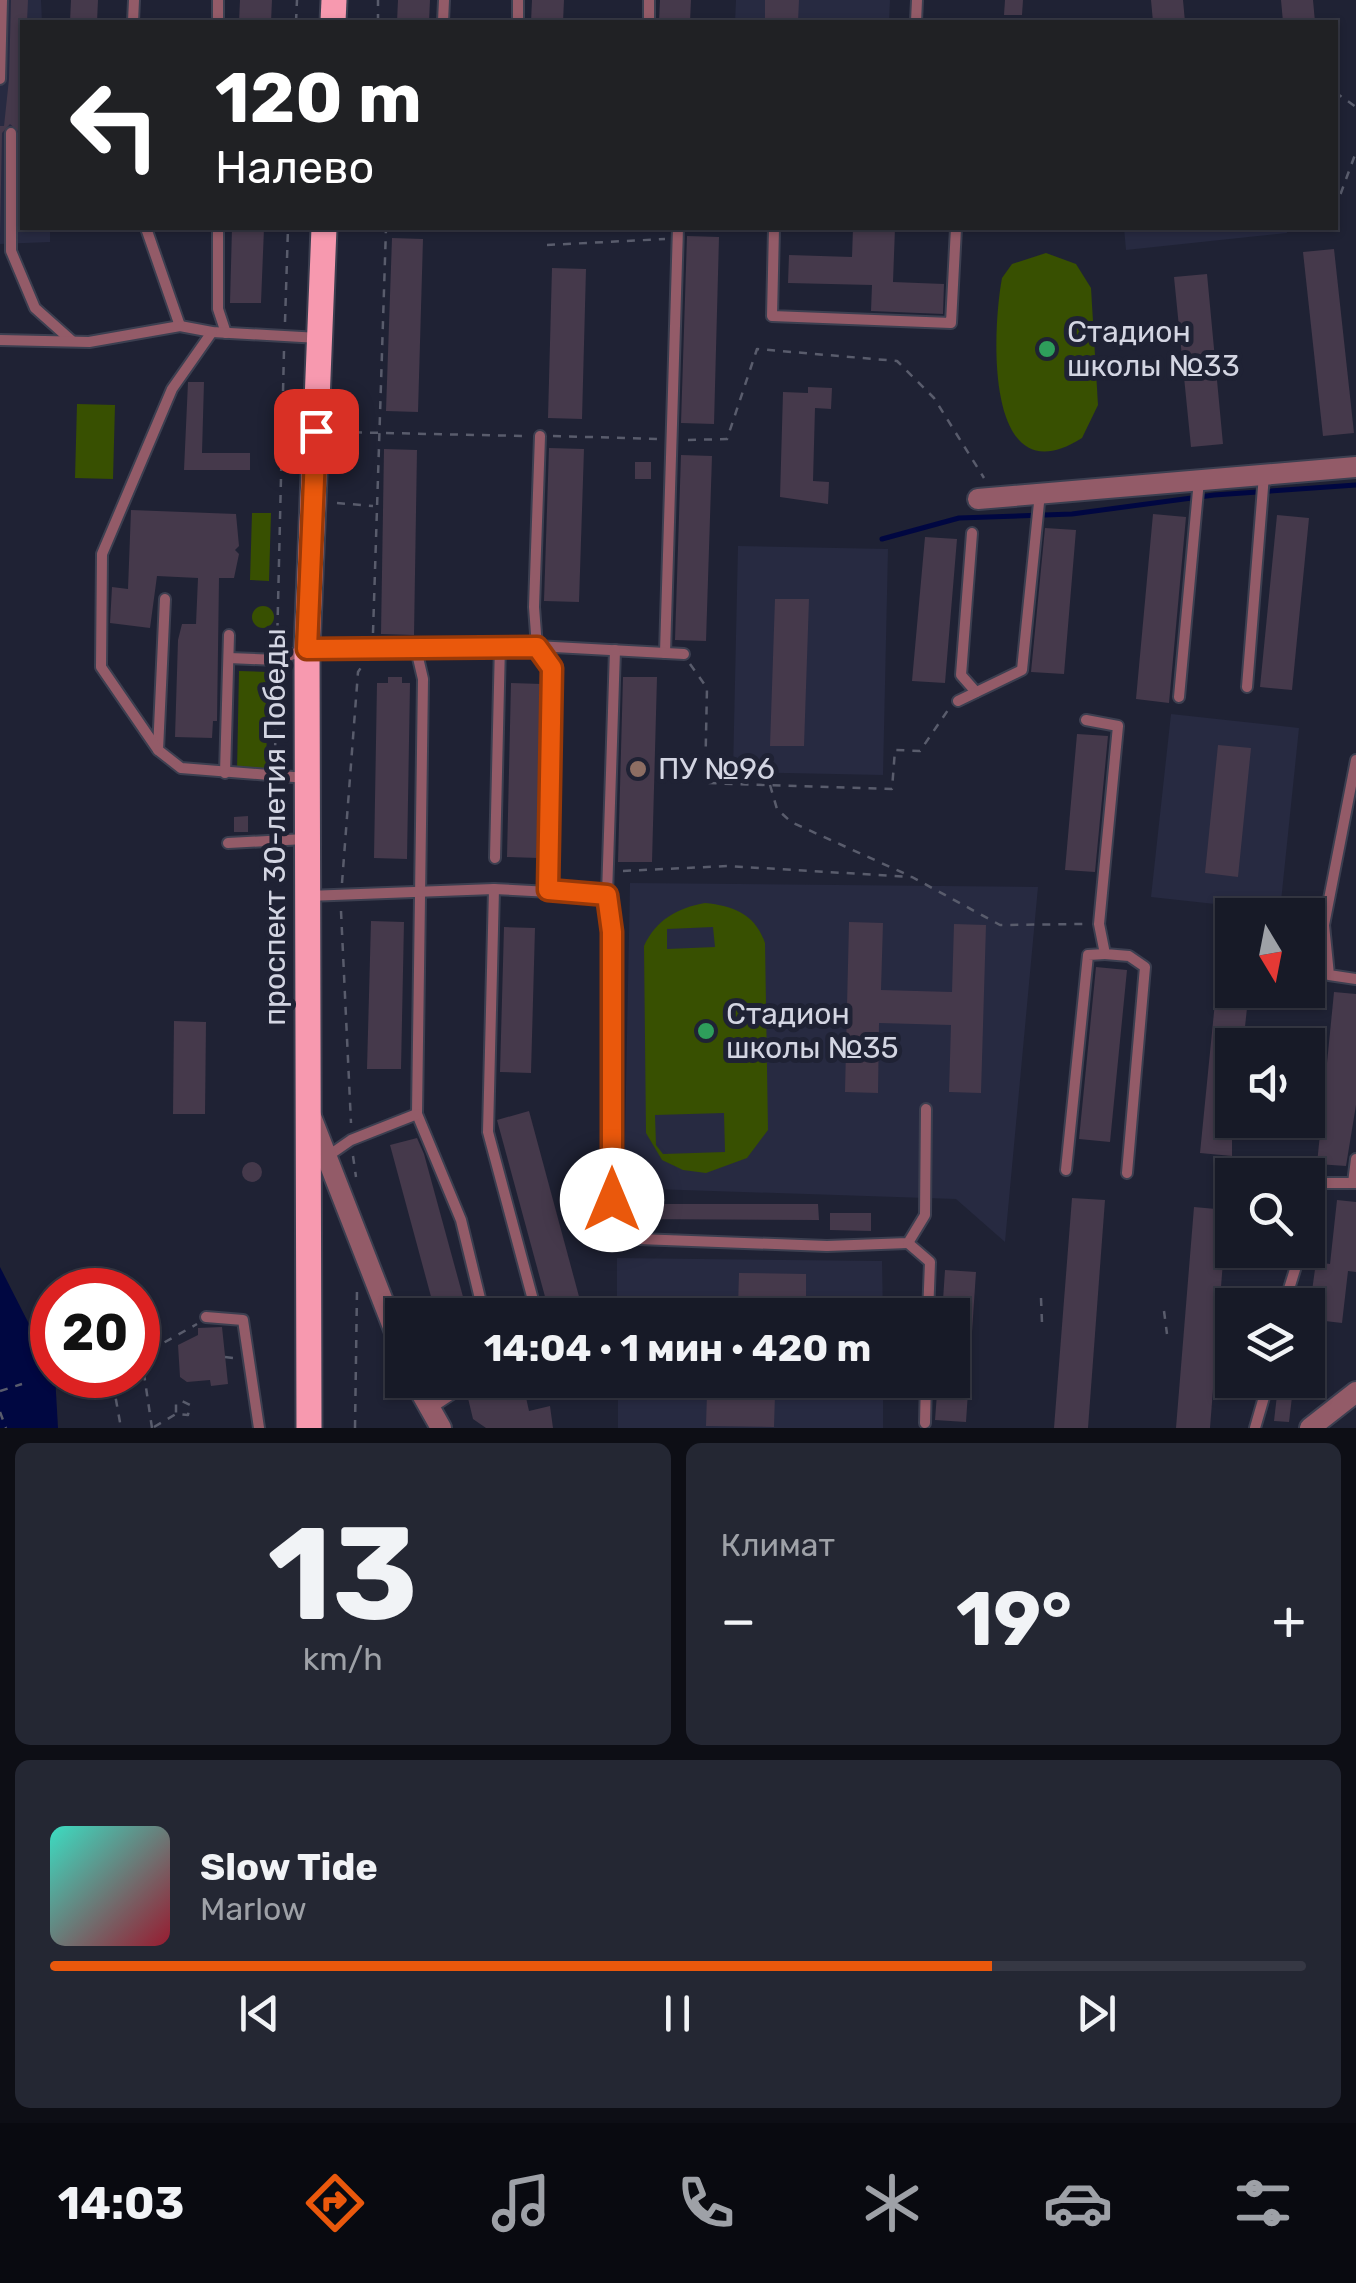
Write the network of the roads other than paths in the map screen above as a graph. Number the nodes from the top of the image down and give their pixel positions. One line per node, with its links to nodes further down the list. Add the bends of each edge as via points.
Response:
1 (2, 0): 2 (lane)
2 (0, 79)
3 (11, 133): 15 (lane, via 11,251 35,308)
4 (147, 230): 10 (lane)
5 (218, 230): 12 (lane, via 218,309)
6 (324, 230): 13 (main road, проспект 30-летия Победы)
7 (678, 230): 30 (lane)
8 (774, 230): 9 (lane, via 772,316 951,323)
9 (956, 230)
10 (180, 326): 11 (lane); 15 (lane)
11 (212, 332): 12 (lane); 38 (lane, via 172,389 102,554 101,667)
12 (226, 333): 13 (lane)
13 (320, 338): 28 (main road, проспект 30-летия Победы)
14 (0, 340): 15 (lane)
15 (72, 342)
16 (540, 436): 27 (lane)
17 (1356, 468): 18 (street)
18 (1264, 475): 19 (street); 33 (lane)
19 (1199, 480): 20 (street); 35 (lane)
20 (1040, 492): 21 (street); 34 (lane, via 1022,670)
21 (986, 498)
22 (972, 533): 34 (lane, via 961,675)
23 (165, 599): 38 (lane)
24 (229, 635): 32 (lane)
25 (500, 644): 26 (lane); 27 (lane); 44 (lane)
26 (415, 646): 28 (lane); 47 (lane, via 423,679)
27 (537, 647): 29 (lane); 46 (lane, via 552,668)
28 (307, 649): 32 (lane, via 276,660); 41 (main road, проспект 30-летия Победы)
29 (615, 650): 30 (lane); 48 (lane)
30 (664, 653): 31 (lane)
31 (684, 654)
32 (229, 658): 40 (lane)
33 (1247, 687)
34 (976, 692): 36 (lane)
35 (1178, 697)
36 (958, 701)
37 (1086, 720): 50 (lane, via 1118,726 1099,924)
38 (158, 750): 40 (lane, via 181,768)
39 (1356, 760): 51 (lane, via 1324,925 1329,975)
40 (225, 773): 41 (lane)
41 (307, 778): 42 (main road, проспект 30-летия Победы)
42 (306, 839): 43 (lane); 49 (main road, проспект 30-летия Победы)
43 (228, 843)
44 (495, 858)
45 (494, 889): 46 (lane); 47 (lane); 63 (lane, via 488,1132)
46 (548, 890): 48 (lane)
47 (420, 892): 49 (lane); 54 (lane)
48 (607, 895): 61 (lane, via 612,1238)
49 (306, 896): 52 (main road, проспект 30-летия Победы)
50 (1104, 954): 57 (lane, via 1088,955); 58 (lane, via 1130,956 1145,967)
51 (1356, 979)
52 (306, 1104): 55 (street); 75 (main road, проспект 30-летия Победы)
53 (926, 1108): 61 (lane, via 925,1214)
54 (417, 1114): 55 (lane); 62 (lane, via 461,1220)
55 (328, 1156): 65 (street)
56 (1356, 1159): 60 (lane)
57 (1066, 1170)
58 (1127, 1173)
59 (1325, 1183): 60 (lane)
60 (1355, 1183)
61 (908, 1243): 64 (lane, via 930,1262)
62 (480, 1298)
63 (532, 1298)
64 (929, 1298)
65 (385, 1305)
66 (206, 1317): 74 (lane, via 243,1320)
67 (1356, 1392): 78 (street)
68 (422, 1398): 72 (street)
69 (446, 1398): 72 (lane)
70 (926, 1398): 73 (lane)
71 (1263, 1398): 77 (lane)
72 (428, 1410): 76 (street)
73 (925, 1423)
74 (259, 1428)
75 (308, 1428)
76 (441, 1428)
77 (1255, 1428)
78 (1310, 1428)

